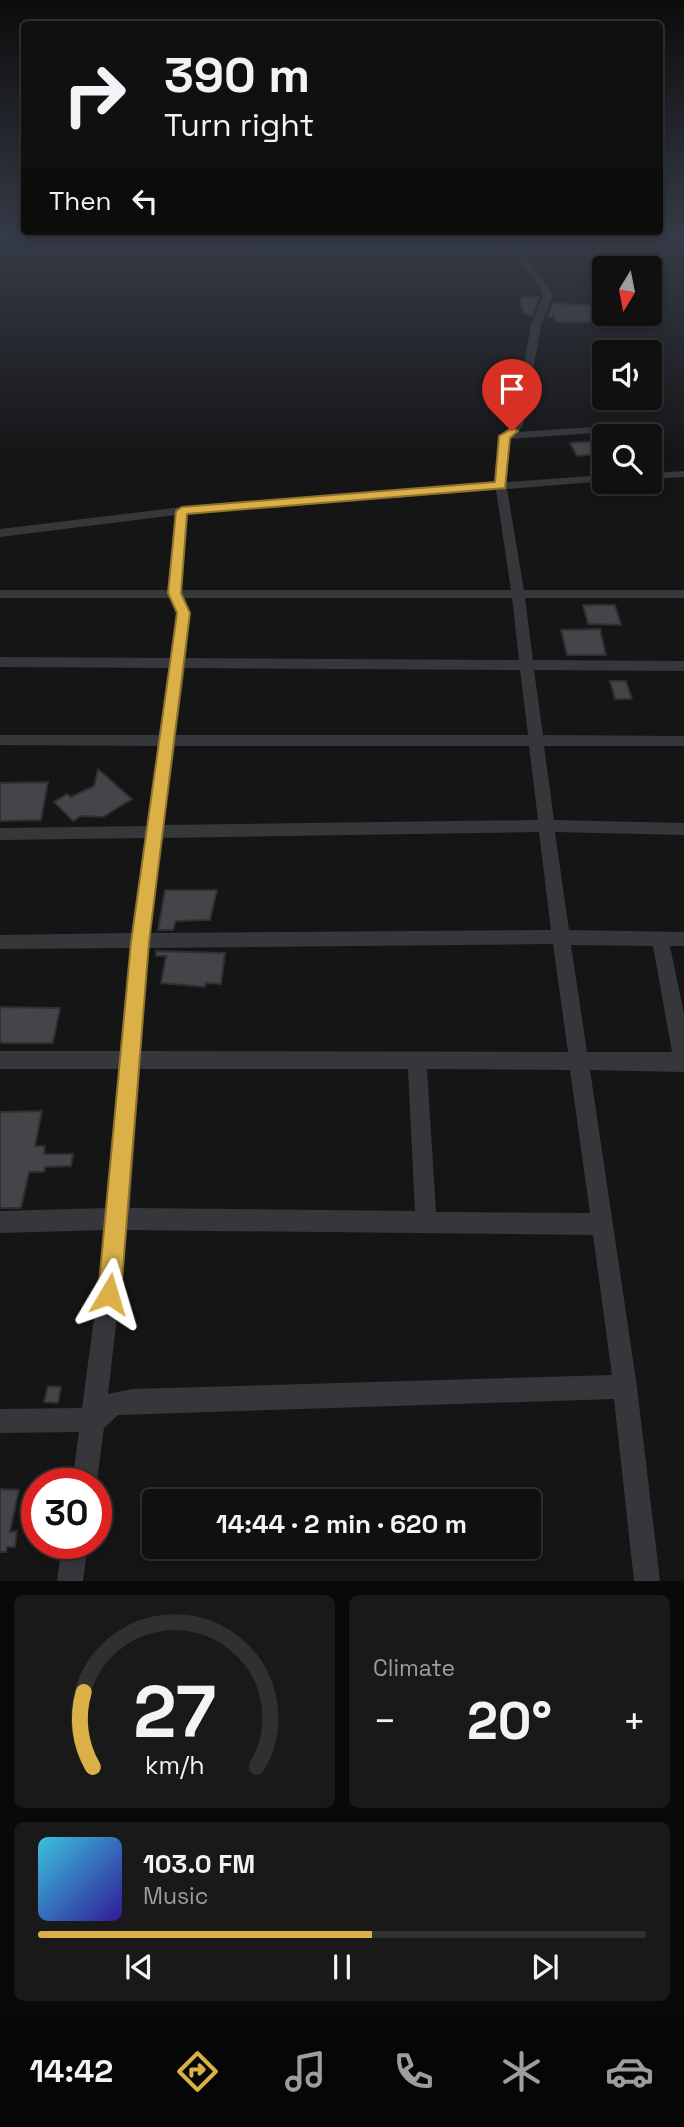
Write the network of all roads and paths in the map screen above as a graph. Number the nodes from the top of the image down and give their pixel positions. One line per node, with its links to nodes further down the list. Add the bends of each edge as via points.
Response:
1 (542, 310): 3 (street, via 518,426)
2 (592, 430): 3 (street)
3 (504, 436): 7 (street)
4 (662, 474): 5 (street)
5 (684, 474)
6 (592, 479): 7 (street)
7 (501, 485): 8 (street); 13 (street)
8 (182, 511): 10 (street); 12 (street)
9 (0, 526): 10 (street)
10 (24, 529): 11 (street)
11 (0, 533)
12 (174, 593): 13 (street); 14 (street); 16 (street, via 183,613)
13 (518, 593): 15 (street); 18 (street)
14 (0, 594)
15 (684, 594)
16 (178, 661): 17 (street); 18 (street); 21 (street)
17 (0, 662)
18 (526, 666): 19 (street); 20 (street)
19 (684, 666)
20 (535, 738): 21 (street); 23 (street); 24 (street)
21 (167, 739): 22 (street); 26 (street)
22 (0, 740)
23 (684, 741)
24 (547, 826): 25 (street); 26 (street); 28 (street)
25 (684, 829)
26 (155, 831): 27 (street); 32 (street)
27 (0, 834)
28 (562, 937): 29 (street); 32 (street); 36 (street)
29 (660, 938): 30 (street); 37 (street)
30 (684, 939)
31 (0, 942): 32 (street)
32 (140, 942): 33 (street)
33 (131, 1059): 34 (street); 35 (street); 38 (street)
34 (417, 1059): 36 (street); 40 (street)
35 (0, 1060)
36 (579, 1060): 37 (street); 41 (street)
37 (684, 1062)
38 (118, 1219): 39 (street); 40 (street); 44 (street)
39 (0, 1222)
40 (426, 1222): 41 (street)
41 (602, 1224): 42 (street)
42 (625, 1387): 44 (street, via 132,1401 112,1404); 48 (street)
43 (0, 1420): 44 (street)
44 (95, 1420): 45 (street)
45 (88, 1468)
46 (73, 1559): 47 (street)
47 (70, 1581)
48 (647, 1581)

